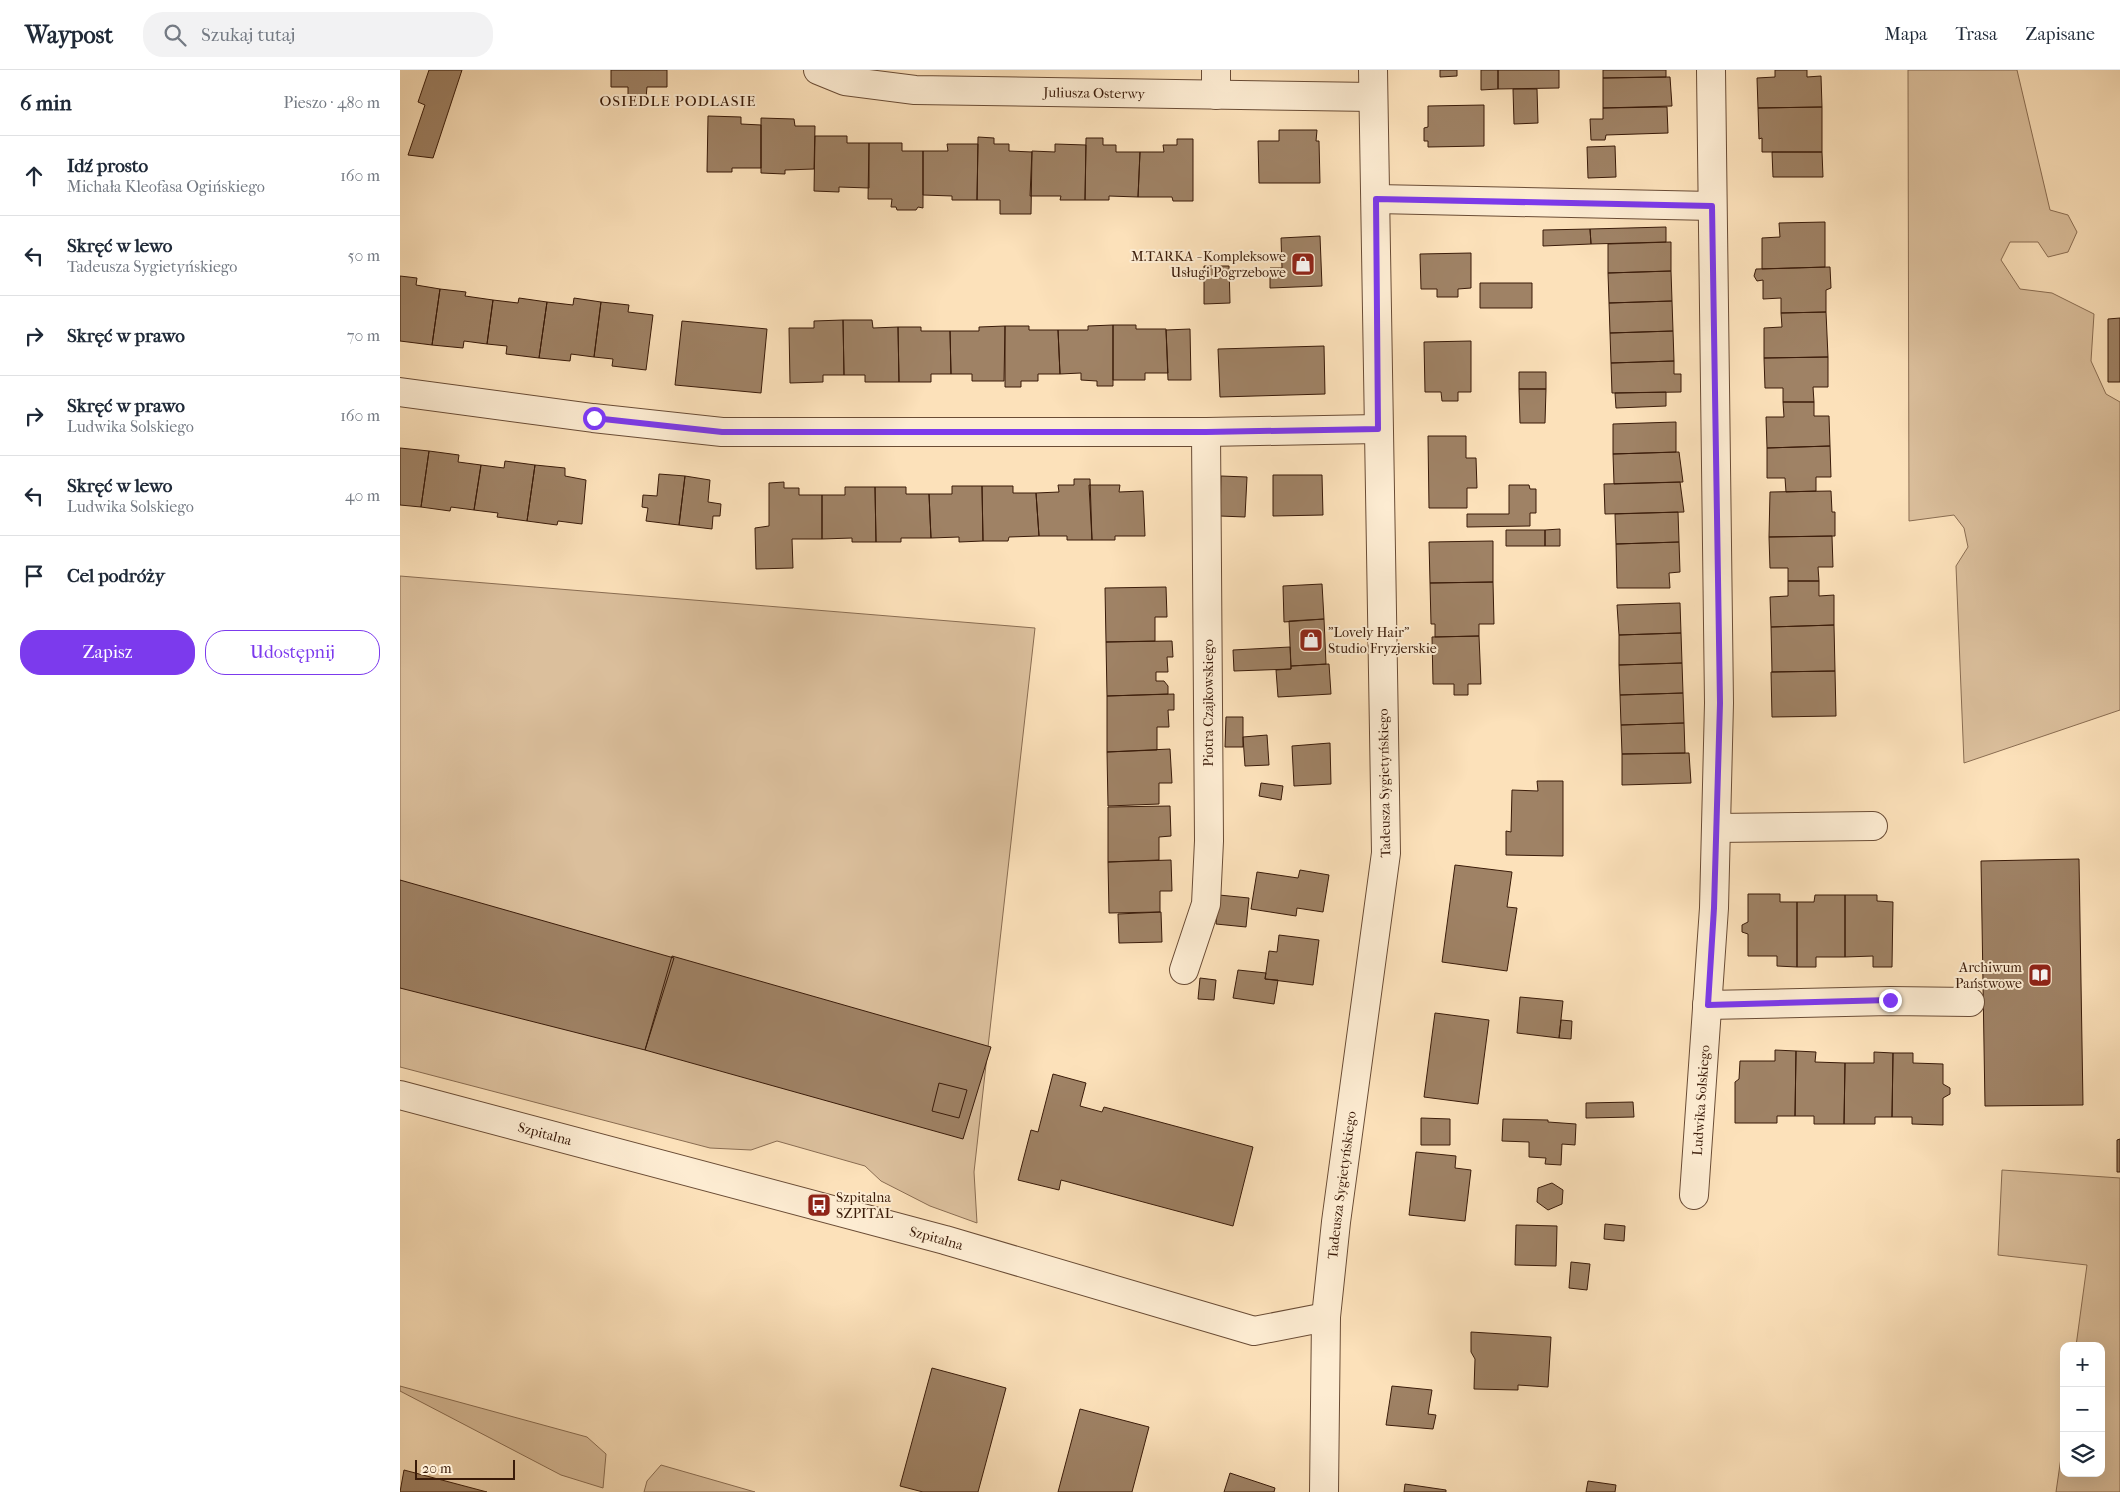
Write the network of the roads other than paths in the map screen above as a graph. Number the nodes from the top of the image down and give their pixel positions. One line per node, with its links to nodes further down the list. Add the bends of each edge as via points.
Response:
1 (818, 70): 4 (street, Juliusza Osterwy, via 845,81 915,90)
2 (1373, 70): 5 (street, Tadeusza Sygietyńskiego)
3 (1711, 70): 7 (street, Ludwika Solskiego)
4 (1216, 82): 5 (street, Juliusza Osterwy)
5 (1373, 97): 6 (street, Tadeusza Sygietyńskiego)
6 (1376, 199): 7 (street); 9 (street, Tadeusza Sygietyńskiego)
7 (1712, 206): 12 (street, Ludwika Solskiego, via 1720,703)
8 (400, 392): 10 (street, via 722,432)
9 (1378, 429): 10 (street); 18 (street, Tadeusza Sygietyńskiego, via 1386,853)
10 (1206, 432): 13 (street, Piotra Czajkowskiego, via 1209,841 1206,904)
11 (1873, 826): 12 (street)
12 (1716, 828): 15 (street, Ludwika Solskiego)
13 (1184, 970)
14 (1970, 1002): 15 (street, via 1890,1000)
15 (1708, 1005): 17 (street, Ludwika Solskiego)
16 (400, 1095): 18 (street, Szpitalna, via 927,1235 1254,1331)
17 (1694, 1195)
18 (1326, 1317): 19 (street, Tadeusza Sygietyńskiego)
19 (1324, 1492)

